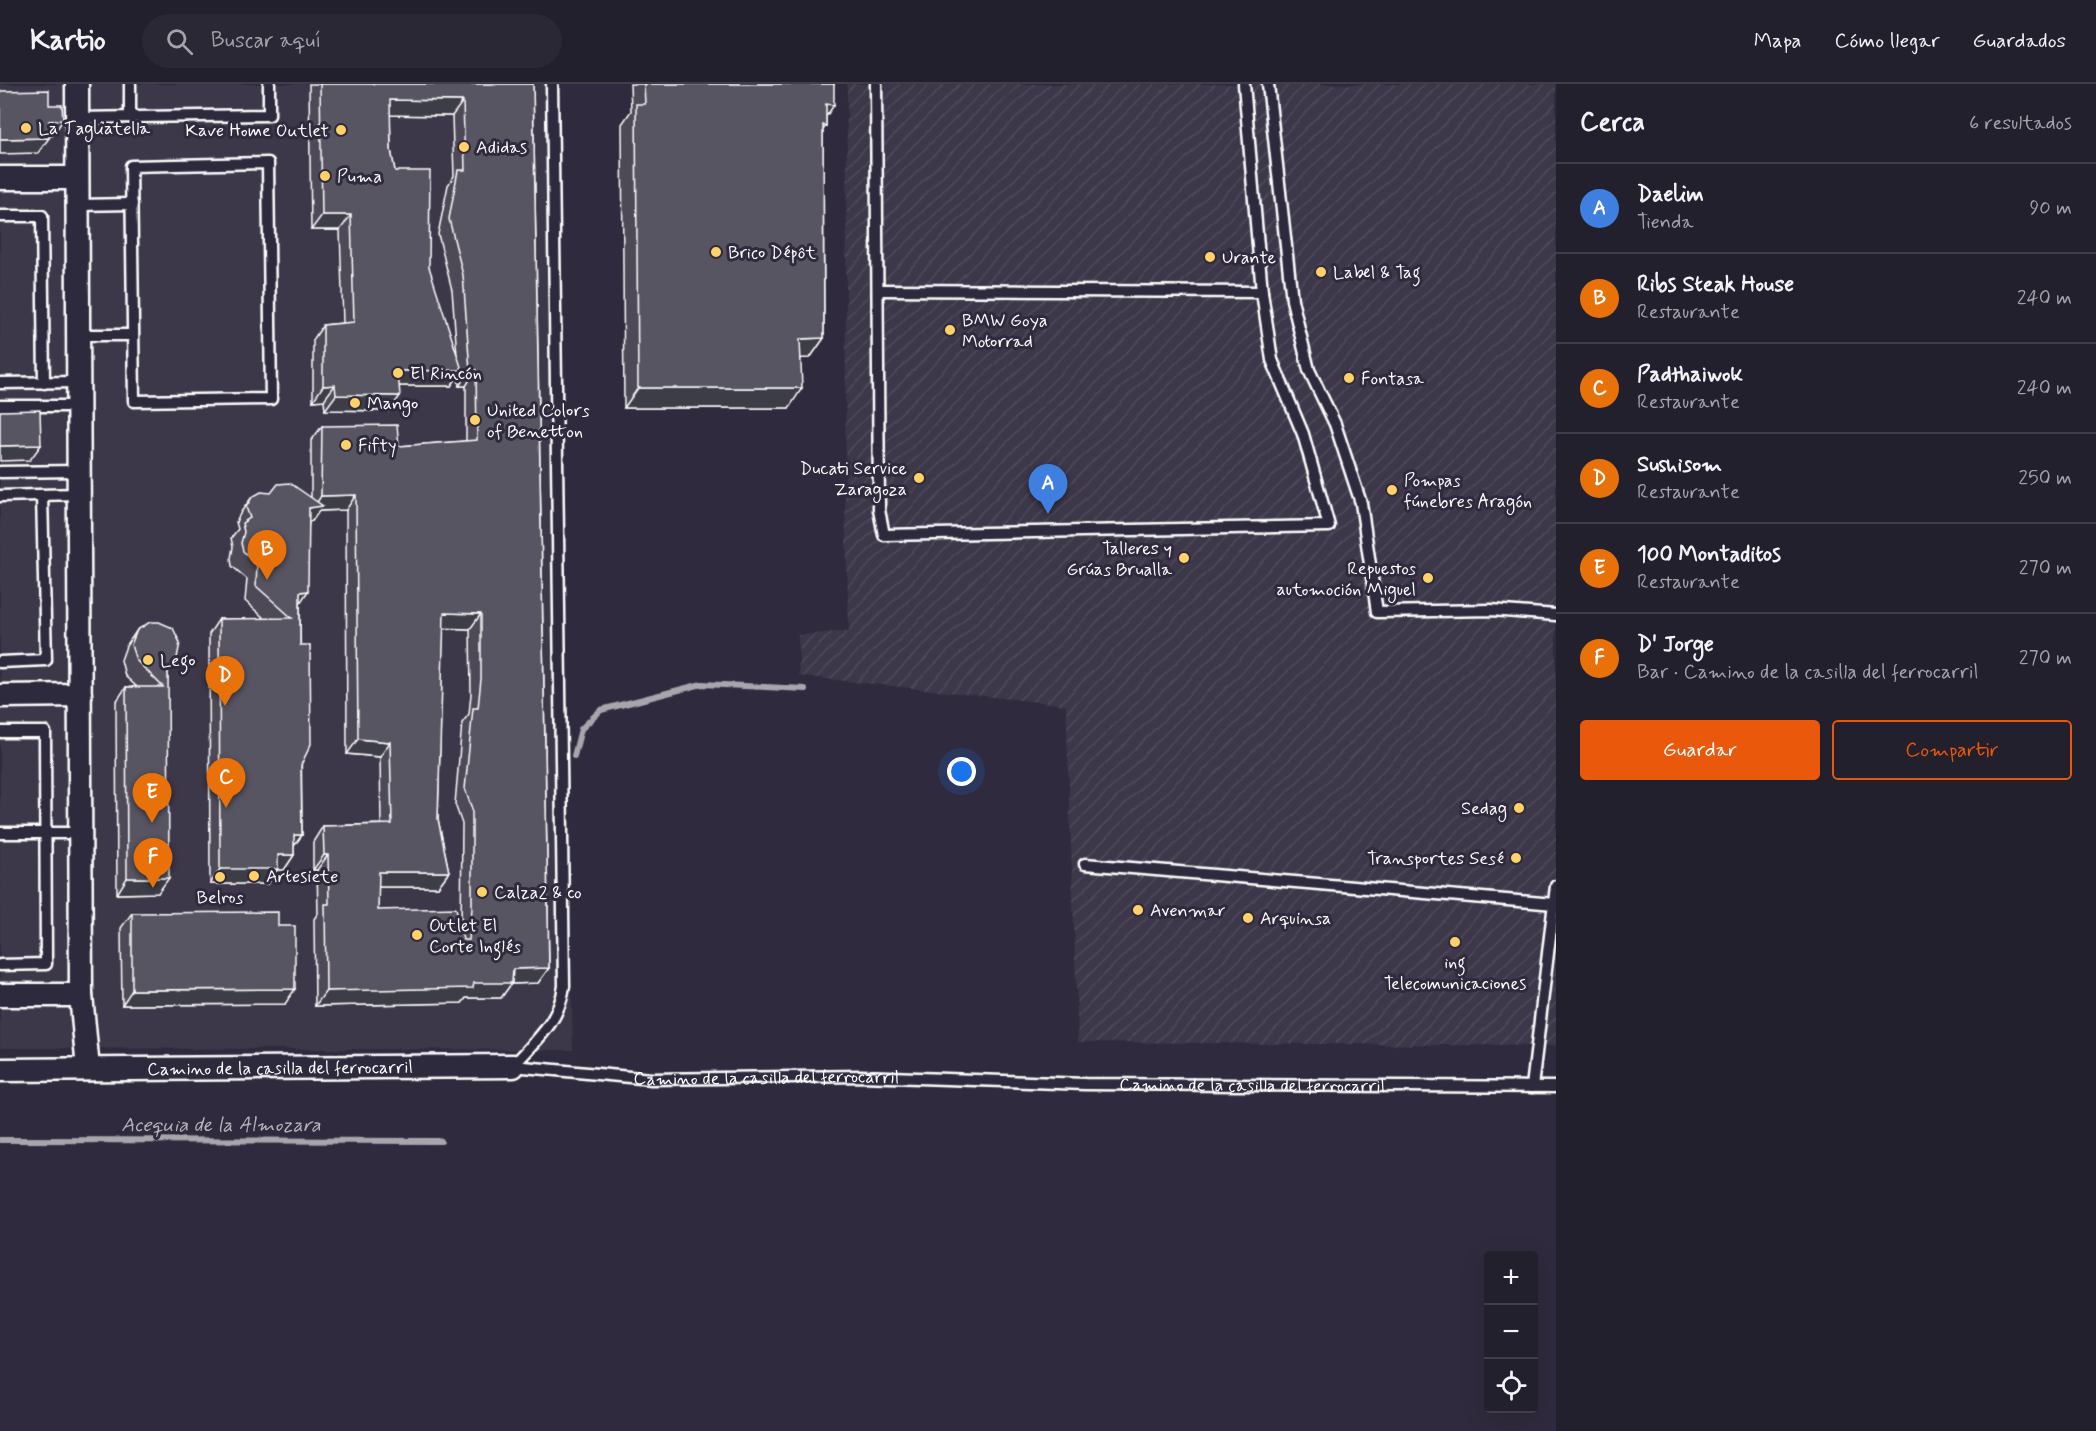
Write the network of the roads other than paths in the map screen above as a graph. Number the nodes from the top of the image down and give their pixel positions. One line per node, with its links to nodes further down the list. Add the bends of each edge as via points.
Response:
1 (77, 84): 9 (street)
2 (130, 84): 8 (lane)
3 (269, 84): 8 (lane, via 269,114)
4 (552, 84): 43 (lane, via 564,986 558,1014 550,1027)
5 (876, 84): 15 (lane)
6 (1244, 84): 16 (lane)
7 (1268, 84): 29 (lane, via 1292,300 1309,370 1335,424 1361,503 1377,612 1491,610)
8 (130, 117): 9 (lane)
9 (77, 118): 11 (street)
10 (0, 178): 11 (street)
11 (76, 178): 13 (street)
12 (132, 204): 13 (lane); 18 (lane); 18 (lane, via 131,166 268,163 271,399 134,401)
13 (76, 205): 17 (street)
14 (0, 216): 21 (lane, via 42,216)
15 (879, 290): 16 (lane); 16 (lane, via 879,510 884,535 1329,526 1304,434 1272,360)
16 (1262, 292)
17 (78, 335): 18 (lane); 19 (street)
18 (132, 335)
19 (78, 382): 21 (lane); 22 (street)
20 (0, 383): 21 (lane)
21 (44, 383)
22 (78, 405): 23 (lane); 24 (street)
23 (0, 406)
24 (78, 471): 25 (lane); 26 (street)
25 (0, 472)
26 (78, 494): 27 (lane); 31 (street)
27 (42, 495): 28 (lane); 30 (lane, via 46,660)
28 (0, 496)
29 (1556, 615)
30 (0, 662)
31 (80, 695): 32 (street); 36 (street)
32 (0, 696)
33 (0, 732): 35 (lane, via 45,732)
34 (0, 833): 35 (lane)
35 (45, 833): 36 (lane); 40 (lane, via 46,964)
36 (80, 833): 42 (street)
37 (1085, 864): 39 (lane)
38 (1556, 886): 39 (lane)
39 (1554, 904): 46 (lane)
40 (0, 965)
41 (0, 995): 42 (street)
42 (81, 995): 44 (street)
43 (513, 1066): 44 (street, Camino de la casilla del ferrocarril); 46 (lane, Camino de la casilla del ferrocarril, via 651,1079 861,1076 1085,1084)
44 (88, 1069): 45 (street, Camino de la casilla del ferrocarril)
45 (0, 1070)
46 (1532, 1087): 47 (lane, Camino de la casilla del ferrocarril)
47 (1556, 1087)

